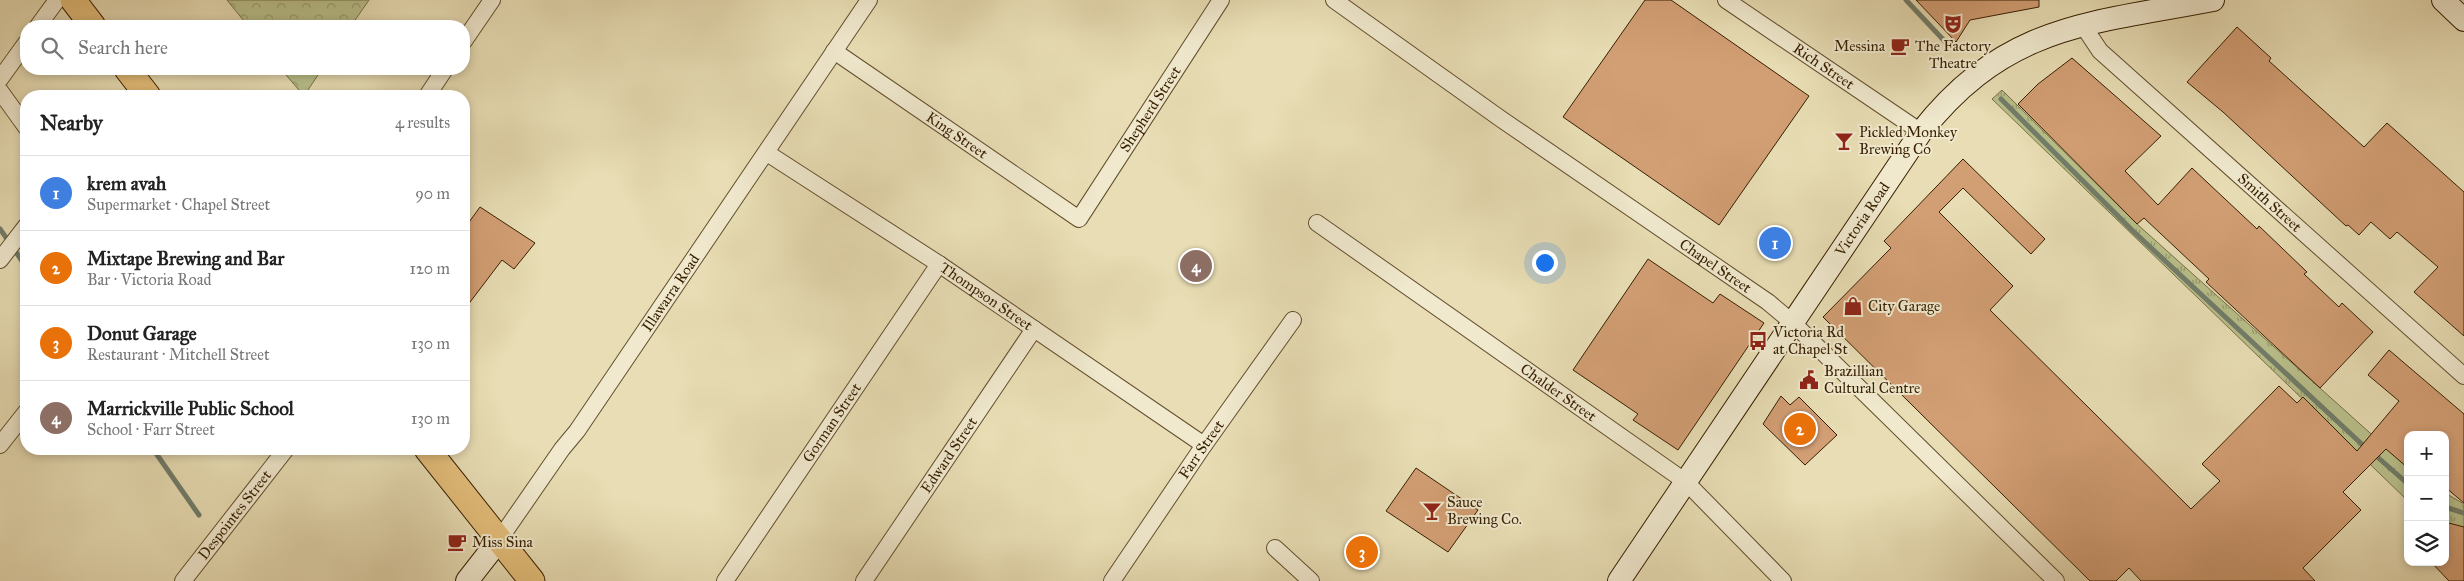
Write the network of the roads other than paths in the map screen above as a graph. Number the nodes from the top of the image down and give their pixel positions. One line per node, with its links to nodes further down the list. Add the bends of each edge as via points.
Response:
1 (57, 0): 11 (street)
2 (73, 0): 12 (main road)
3 (492, 0): 15 (street)
4 (869, 0): 17 (street, Illawarra Road)
5 (1221, 0): 27 (street, Shepherd Street)
6 (1334, 0): 33 (street, Chapel Street, via 1768,302)
7 (1726, 0): 25 (street, Rich Street)
8 (2214, 0): 10 (main road, Victoria Road)
9 (2443, 0): 13 (main road)
10 (2174, 4): 14 (main road, Victoria Road)
11 (42, 20)
12 (88, 20)
13 (2464, 20)
14 (2082, 24): 25 (main road, Victoria Road, via 2044,36 1987,67 1951,96); 35 (street, Smith Street, via 2100,50)
15 (470, 32)
16 (20, 51): 20 (street)
17 (834, 51): 26 (street, Illawarra Road); 27 (street, King Street)
18 (132, 75): 21 (main road)
19 (441, 75): 22 (street)
20 (0, 79)
21 (143, 90)
22 (430, 90)
23 (0, 91): 24 (street)
24 (20, 119)
25 (1921, 132): 33 (main road, Victoria Road)
26 (767, 153): 31 (street, Thompson Street); 42 (street, Illawarra Road, via 577,432)
27 (1078, 219)
28 (1316, 223): 41 (street, Chalder Street)
29 (20, 234): 30 (street)
30 (0, 260)
31 (939, 264): 34 (street, Thompson Street); 48 (street, Gorman Street)
32 (1293, 320): 38 (street, Farr Street)
33 (1793, 323): 41 (main road, Victoria Road); 44 (street, Chapel Street)
34 (1034, 329): 38 (street, Thompson Street); 49 (street, Edward Street)
35 (2464, 376)
36 (20, 420): 37 (street)
37 (0, 445)
38 (1204, 445): 50 (street, Farr Street)
39 (280, 455): 45 (street, Despointes Street)
40 (432, 455): 42 (main road)
41 (1686, 482): 52 (main road, Victoria Road); 53 (street, Chalder Street)
42 (498, 540): 46 (main road, Illawarra Road); 47 (main road)
43 (1275, 548): 51 (street)
44 (2039, 575): 54 (street, Chapel Street)
45 (183, 581)
46 (467, 581)
47 (532, 581)
48 (726, 581)
49 (864, 581)
50 (1112, 581)
51 (1311, 581)
52 (1619, 581)
53 (1783, 581)
54 (2056, 581)

